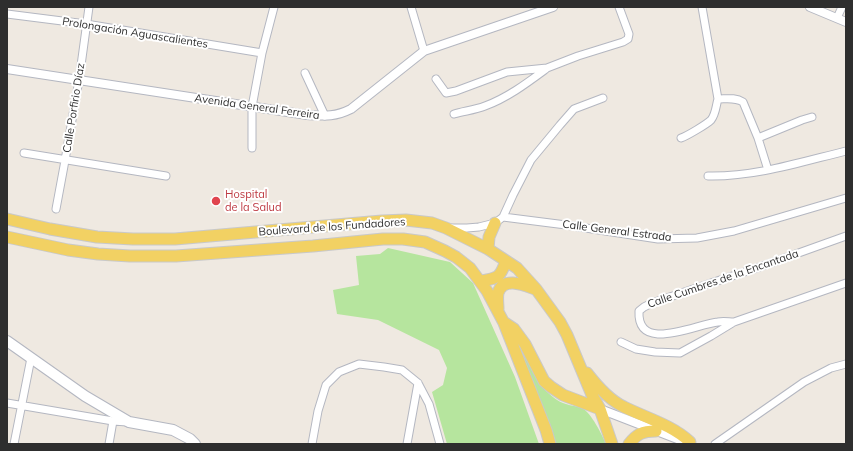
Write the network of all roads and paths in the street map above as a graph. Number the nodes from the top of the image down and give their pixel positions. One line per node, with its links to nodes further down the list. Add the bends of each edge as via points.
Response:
1 (89, 7): 12 (street, Calle Porfirio Díaz)
2 (274, 7): 14 (street)
3 (412, 7): 13 (street)
4 (553, 7): 13 (street, Avenida General Ferreira)
5 (619, 7): 15 (street, via 629,34 628,39)
6 (702, 7): 21 (street)
7 (810, 7): 10 (street)
8 (842, 7): 10 (street)
9 (7, 14): 12 (street, Prolongación Aguascalientes)
10 (837, 18): 11 (street)
11 (846, 22)
12 (86, 24): 14 (street, Prolongación Aguascalientes); 19 (street, Calle Porfirio Díaz)
13 (424, 52): 24 (street, Avenida General Ferreira, via 351,109 341,114)
14 (262, 53): 22 (street)
15 (547, 68): 18 (street, via 507,72 446,93); 23 (street, via 503,98)
16 (7, 69): 19 (street, Avenida General Ferreira)
17 (305, 73): 24 (street)
18 (436, 79)
19 (79, 80): 22 (street, Avenida General Ferreira); 31 (street, Calle Porfirio Díaz)
20 (603, 98): 38 (street, via 574,109 560,125 532,160)
21 (718, 99): 26 (street, via 711,120); 27 (street, via 734,98 743,102)
22 (252, 107): 24 (street, Avenida General Ferreira); 28 (street)
23 (454, 114)
24 (325, 116)
25 (812, 117): 27 (street)
26 (681, 138)
27 (758, 138): 32 (street)
28 (252, 148)
29 (846, 151): 32 (street)
30 (24, 153): 31 (street)
31 (66, 159): 33 (street); 36 (street, Calle Porfirio Díaz)
32 (768, 170): 34 (street)
33 (166, 176)
34 (708, 176)
35 (846, 198): 38 (street, Calle General Estrada, via 734,231 698,238 658,239 566,225)
36 (56, 209)
37 (7, 219): 40 (main road, Boulevard de los Fundadores)
38 (499, 220): 39 (street, Calle General Estrada, via 479,227); 44 (main road, via 489,237)
39 (446, 228): 40 (main road, Boulevard de los Fundadores, via 432,223 406,220 175,239 97,237); 44 (main road, Boulevard de los Fundadores)
40 (50, 229): 43 (main road)
41 (846, 236): 50 (street, Calle Cumbres de la Encantada, via 652,303 639,311 641,325 654,334 666,334 718,322)
42 (7, 237): 43 (main road, Boulevard de los Fundadores)
43 (47, 246): 46 (main road, Boulevard de los Fundadores, via 98,254 176,256 403,239 425,242 445,251 470,268)
44 (488, 249): 45 (main road, Boulevard de los Fundadores)
45 (506, 261): 46 (main road, via 498,277); 48 (main road, Boulevard de los Fundadores, via 517,268)
46 (481, 281): 49 (main road, Boulevard de los Fundadores)
47 (846, 283): 50 (street, Calle Cumbres de la Encantada)
48 (536, 289): 49 (main road, via 513,283 504,285 498,294); 55 (main road, Boulevard de los Fundadores, via 560,322)
49 (498, 312): 51 (main road, Boulevard de los Fundadores)
50 (734, 322): 53 (street, Calle Cumbres de la Encantada, via 680,353 636,349)
51 (504, 323): 60 (main road, via 514,329 525,344 544,381 551,388); 71 (main road, Boulevard de los Fundadores)
52 (7, 341): 54 (main road)
53 (621, 342)
54 (31, 358): 59 (street); 62 (main road, via 85,396)
55 (578, 363): 60 (main road, Boulevard de los Fundadores); 64 (main road, via 607,395 622,406 659,422)
56 (846, 364): 74 (street, via 831,368 804,382)
57 (418, 383): 68 (street, via 402,370 384,366 359,364 338,372 326,385); 69 (street); 70 (street, via 429,404)
58 (7, 403): 59 (street)
59 (22, 405): 61 (street); 65 (street)
60 (600, 410): 63 (street); 72 (main road, Boulevard de los Fundadores)
61 (113, 421): 62 (street); 66 (street)
62 (129, 422): 67 (main road, via 173,430)
63 (656, 431): 64 (street); 73 (main road, via 643,432)
64 (692, 443)
65 (14, 444)
66 (109, 444)
67 (195, 444)
68 (312, 444)
69 (407, 444)
70 (440, 444)
71 (550, 444)
72 (612, 444)
73 (629, 444)
74 (715, 444)

